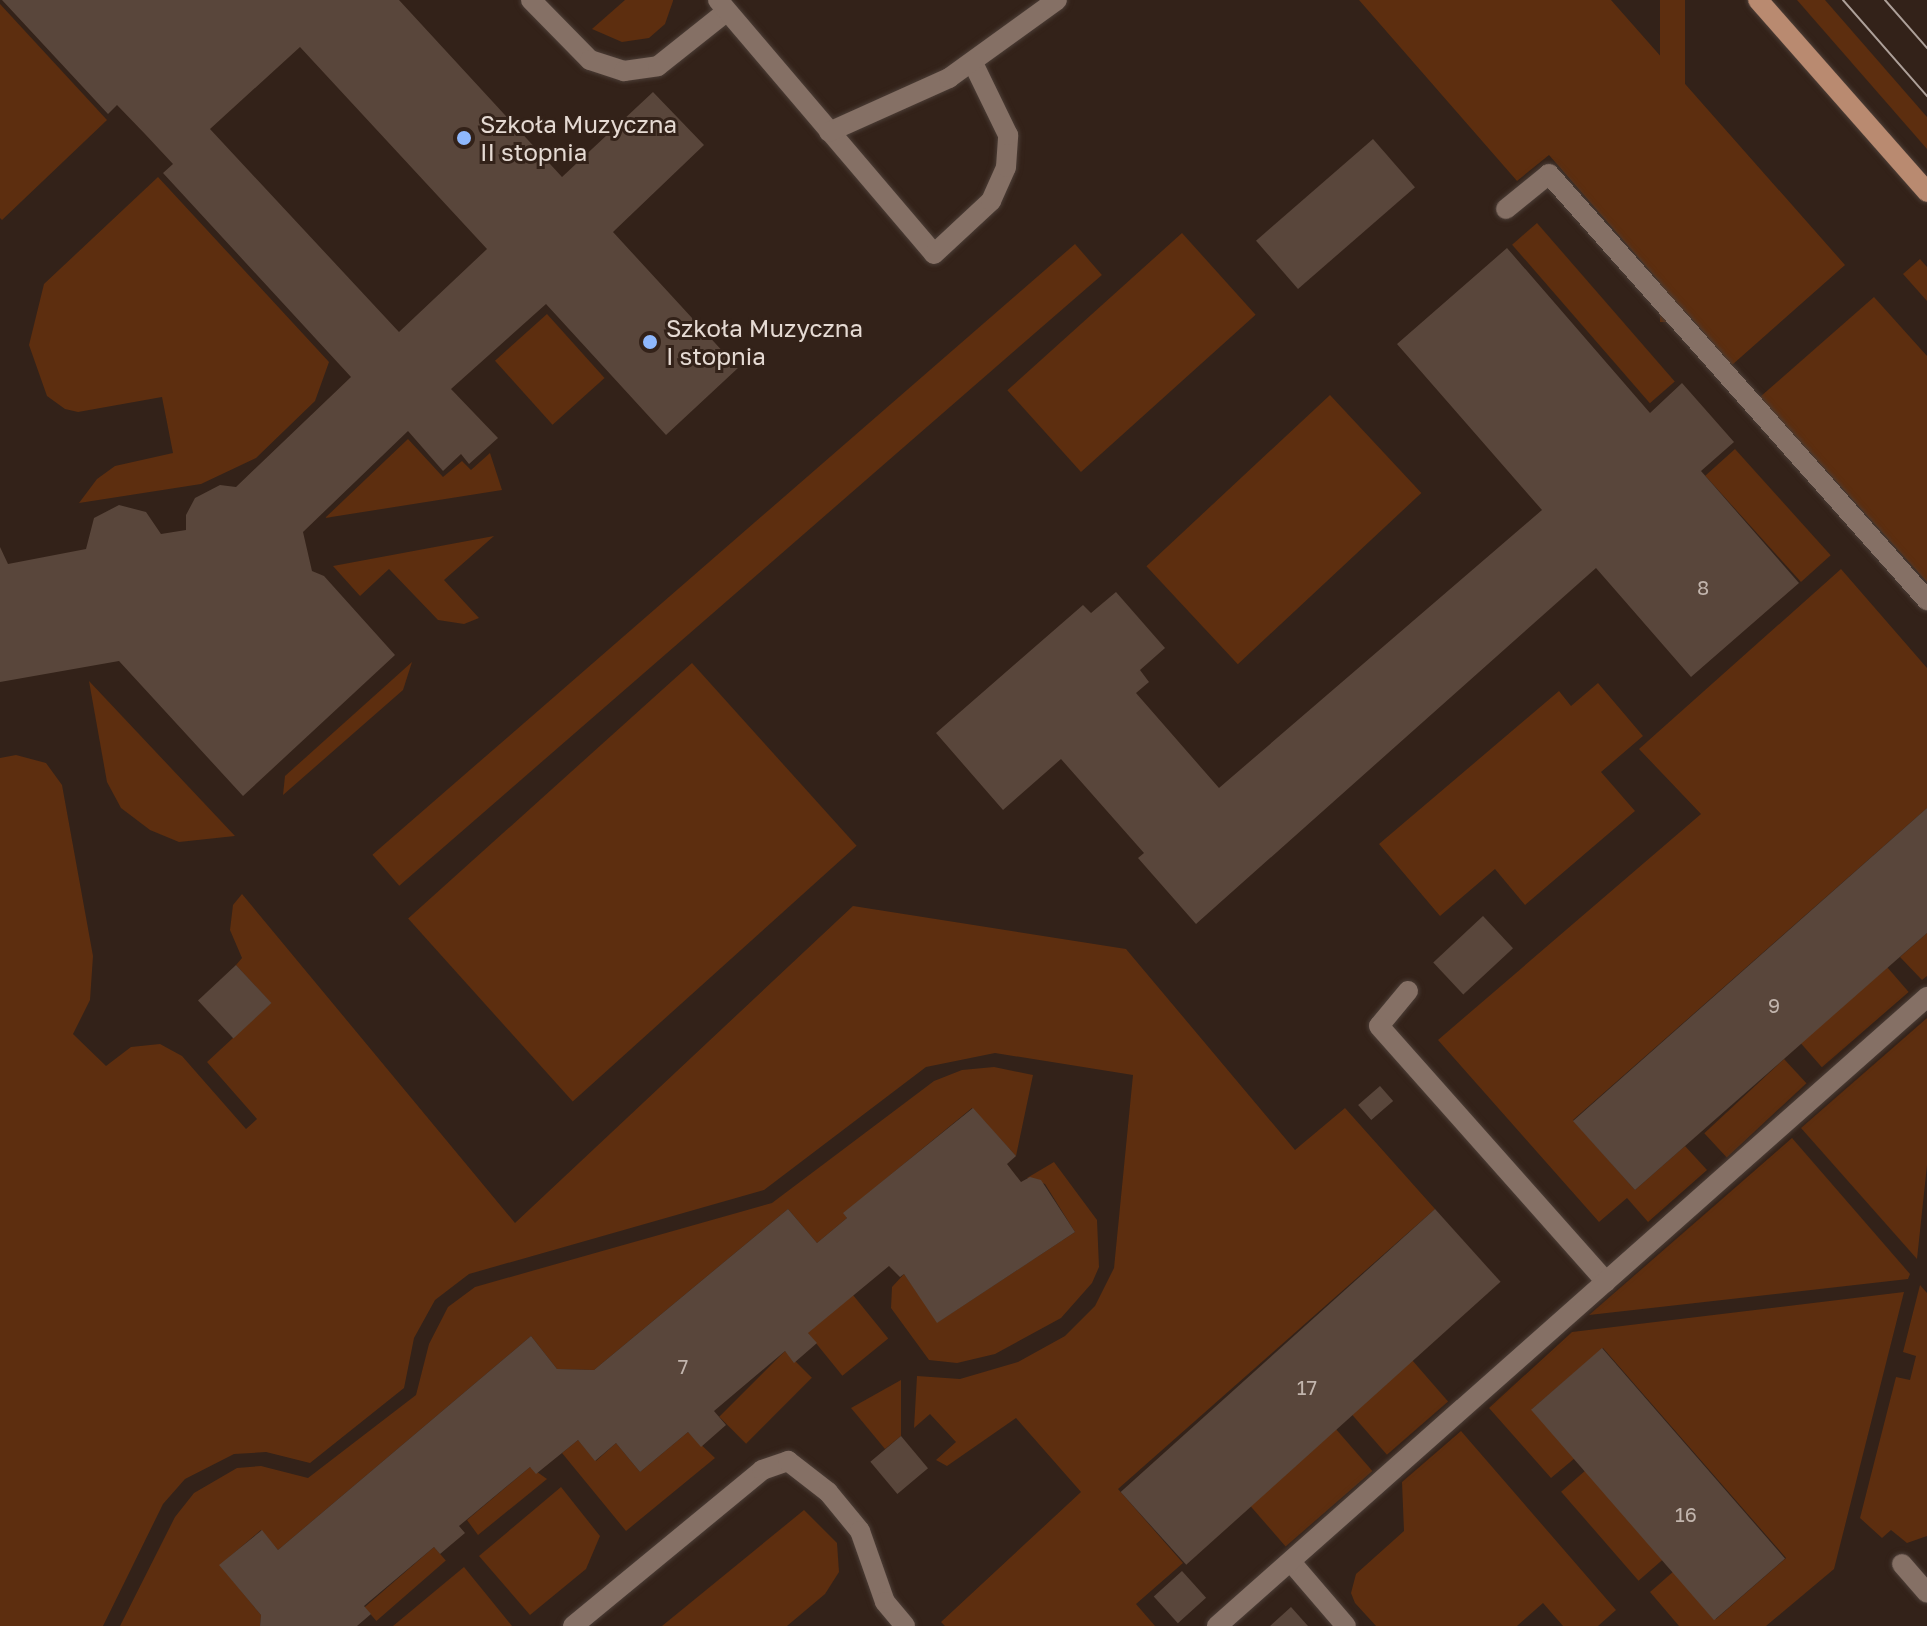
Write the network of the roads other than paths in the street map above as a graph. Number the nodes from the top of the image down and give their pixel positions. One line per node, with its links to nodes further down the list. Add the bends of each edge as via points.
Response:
1 (531, 0): 4 (street, via 590,60 624,71 658,66)
2 (1057, 0): 5 (street)
3 (1758, 0): 7 (main road)
4 (722, 6): 6 (street)
5 (973, 63): 6 (street); 6 (street, via 1008,135 1006,167 991,201 934,254)
6 (829, 132)
7 (1927, 192)
8 (1506, 209): 9 (street, via 1549,174)
9 (1927, 600)
10 (1408, 991): 12 (street, via 1379,1026)
11 (1927, 997): 12 (street)
12 (1606, 1282): 13 (street)
13 (1291, 1562): 18 (street); 19 (street)
14 (1902, 1564): 15 (street)
15 (1927, 1593)
16 (900, 1624): 17 (street, via 885,1602 860,1531 828,1492 788,1461 762,1470)
17 (573, 1626)
18 (1217, 1626)
19 (1346, 1626)

